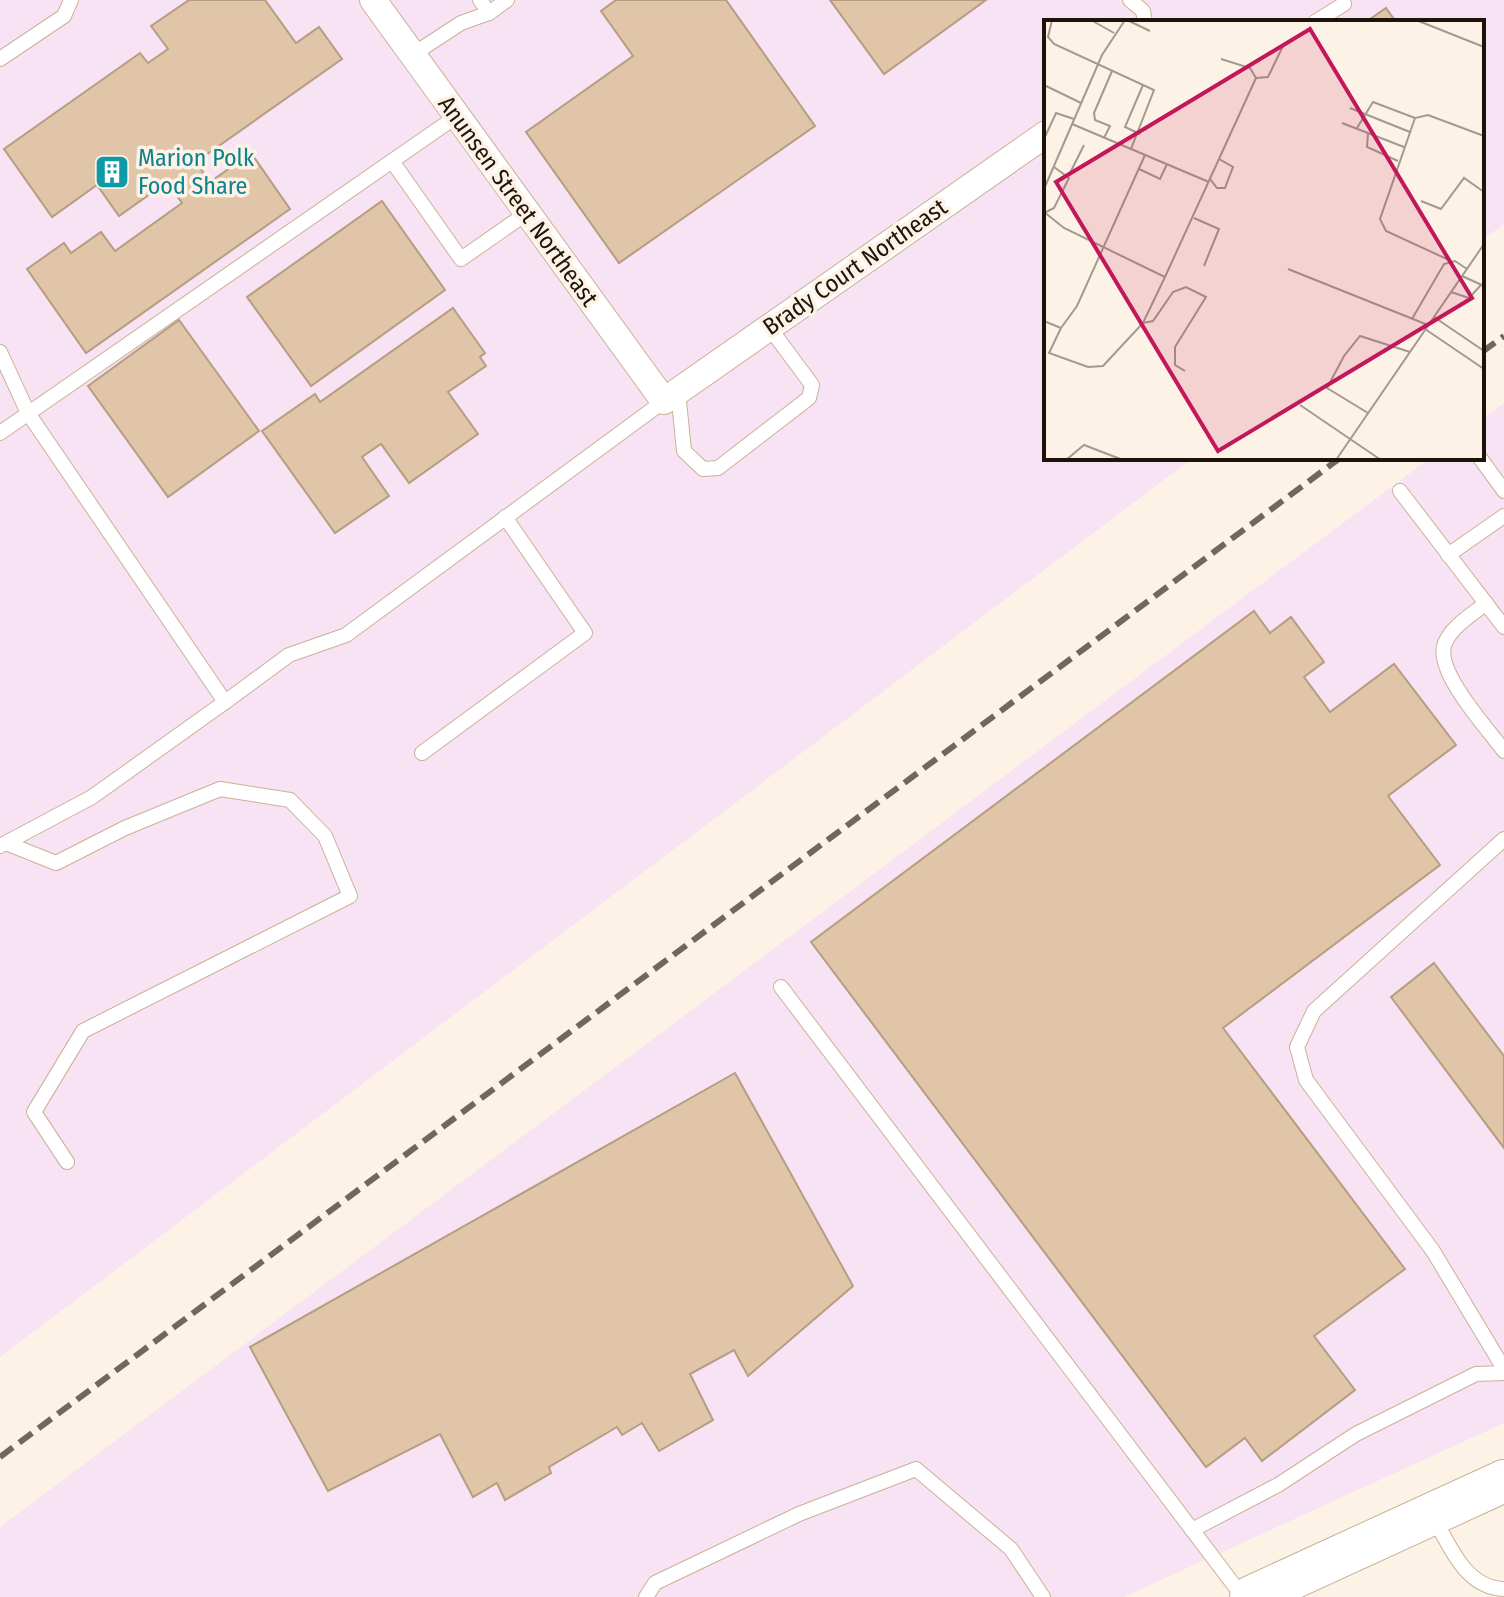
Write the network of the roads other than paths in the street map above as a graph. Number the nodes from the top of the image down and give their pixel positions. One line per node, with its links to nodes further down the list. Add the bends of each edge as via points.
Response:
1 (72, 0): 11 (lane, via 64,16)
2 (373, 0): 10 (street, Anunsen Street Northeast)
3 (480, 0): 7 (lane)
4 (507, 0): 7 (lane)
5 (1130, 0): 8 (lane)
6 (1344, 4): 9 (lane)
7 (489, 13): 10 (lane, via 461,23)
8 (1145, 20)
9 (1318, 20)
10 (412, 55): 12 (street, Anunsen Street Northeast)
11 (0, 59)
12 (457, 116): 14 (lane); 15 (street, Anunsen Street Northeast)
13 (1044, 135): 16 (street, Brady Court Northeast)
14 (392, 161): 15 (lane, via 461,259); 19 (lane)
15 (527, 213): 18 (street, Anunsen Street Northeast)
16 (769, 327): 18 (street, Brady Court Northeast); 18 (lane, via 812,385 809,398 718,468 703,469 684,451)
17 (0, 352): 19 (lane)
18 (671, 396): 25 (lane)
19 (28, 413): 20 (lane); 29 (lane)
20 (0, 433)
21 (1481, 460): 23 (lane)
22 (1400, 491): 26 (lane)
23 (1504, 491)
24 (1504, 516): 26 (lane)
25 (505, 517): 29 (lane, via 346,635 289,655); 31 (lane, via 585,633)
26 (1448, 555): 27 (lane)
27 (1486, 603): 28 (lane); 30 (lane, via 1443,645 1443,663)
28 (1504, 627)
29 (225, 702): 33 (lane, via 92,797)
30 (1504, 751)
31 (422, 753)
32 (1504, 839): 36 (lane, via 1314,1011 1297,1047 1306,1080 1433,1251)
33 (3, 844): 35 (lane, via 56,863 220,789 234,791 290,800 325,836 350,896 83,1031 34,1112)
34 (781, 987): 39 (lane)
35 (67, 1162)
36 (1504, 1371): 39 (lane, via 1476,1374 1356,1434 1278,1485)
37 (1504, 1481): 38 (main road)
38 (1432, 1514): 40 (main road); 41 (lane, via 1463,1570 1491,1589)
39 (1192, 1530): 44 (lane)
40 (1294, 1588): 45 (main road)
41 (1504, 1589)
42 (646, 1597): 43 (lane, via 655,1583 785,1521 916,1469 1011,1549)
43 (1043, 1597)
44 (1243, 1597)
45 (1251, 1597)

